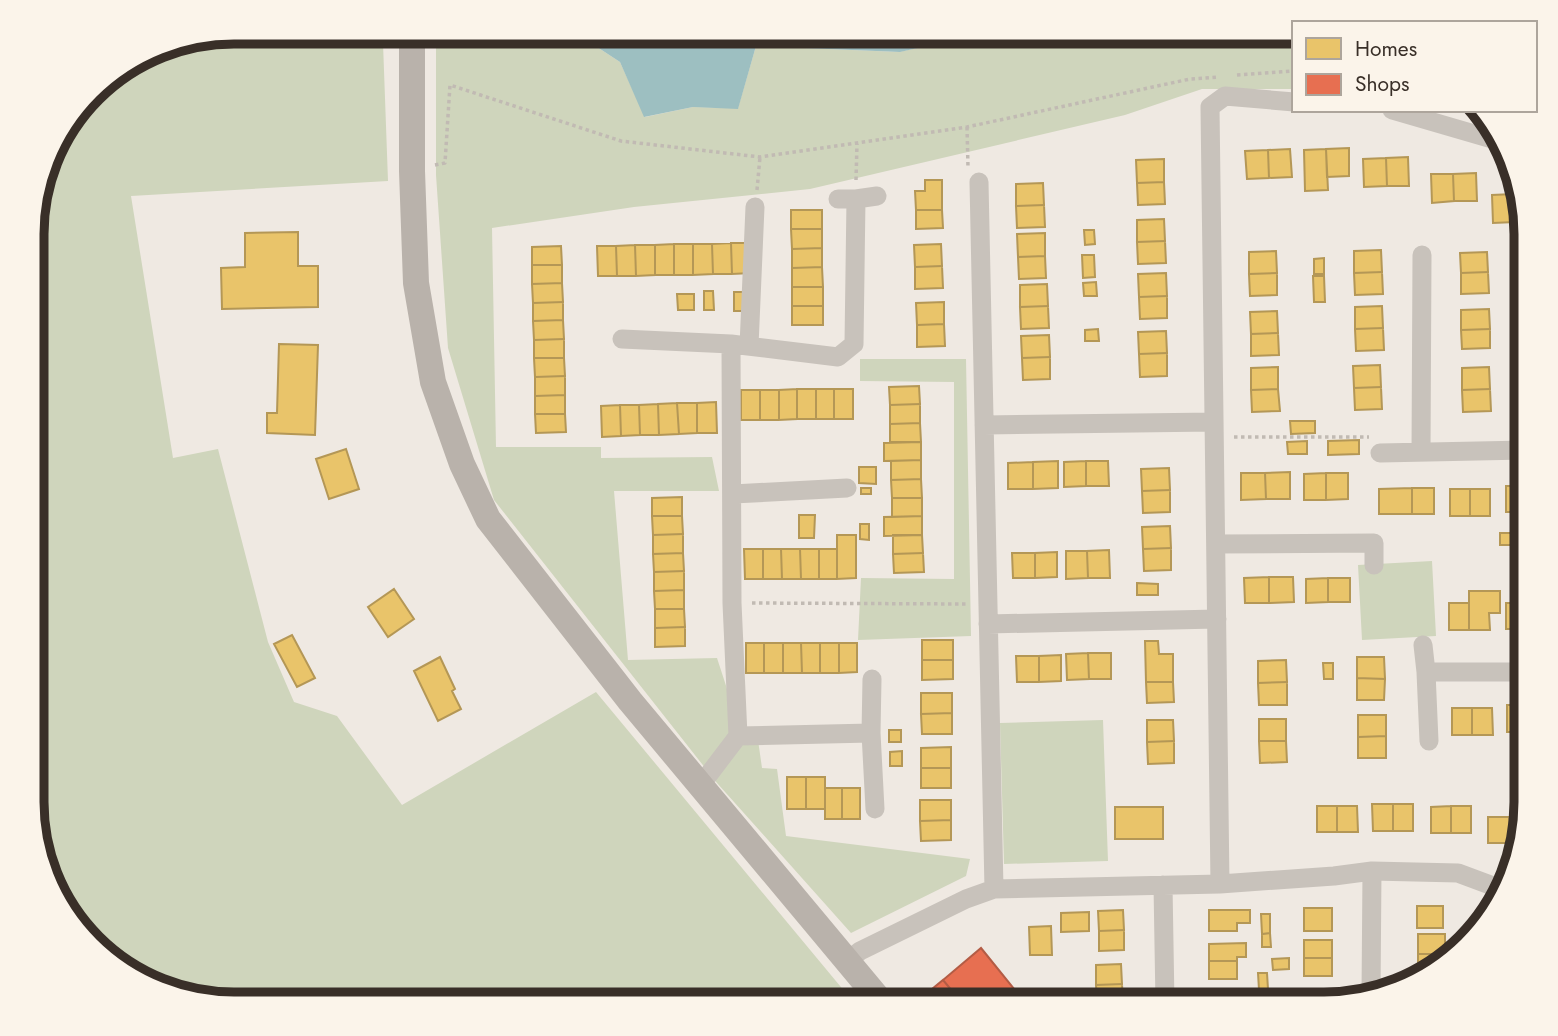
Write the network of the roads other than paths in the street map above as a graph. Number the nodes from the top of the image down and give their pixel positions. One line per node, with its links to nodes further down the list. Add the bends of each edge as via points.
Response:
1 (412, 44): 29 (main road, via 416,283 433,382 462,464 488,519)
2 (1292, 102): 12 (street, via 1225,96 1210,107)
3 (1399, 112): 4 (street)
4 (1488, 138)
5 (979, 182): 11 (street)
6 (877, 197): 10 (street, via 847,199 854,344 838,357)
7 (755, 206): 10 (street)
8 (1422, 255): 14 (street)
9 (622, 339): 10 (street)
10 (740, 345): 17 (street)
11 (984, 425): 12 (street); 21 (street)
12 (1214, 429): 18 (street)
13 (1514, 450): 14 (street)
14 (1420, 452): 15 (street)
15 (1380, 453)
16 (847, 488): 17 (street)
17 (733, 494): 27 (street)
18 (1216, 544): 19 (street, via 1374,543); 20 (street)
19 (1374, 565)
20 (1217, 619): 21 (street); 32 (street)
21 (988, 624): 35 (street)
22 (1423, 646): 24 (street)
23 (1514, 672): 24 (street)
24 (1426, 673): 28 (street)
25 (872, 679): 26 (street)
26 (871, 733): 27 (street); 30 (street)
27 (738, 737): 29 (street)
28 (1429, 741)
29 (700, 786): 36 (main road)
30 (875, 809)
31 (1372, 872): 32 (street); 34 (street, via 1458,873); 37 (street)
32 (1220, 884): 33 (street)
33 (1163, 885): 35 (street); 39 (street)
34 (1495, 887)
35 (994, 890): 36 (street, via 954,904)
36 (846, 962): 38 (main road)
37 (1371, 987)
38 (872, 992)
39 (1165, 992)

